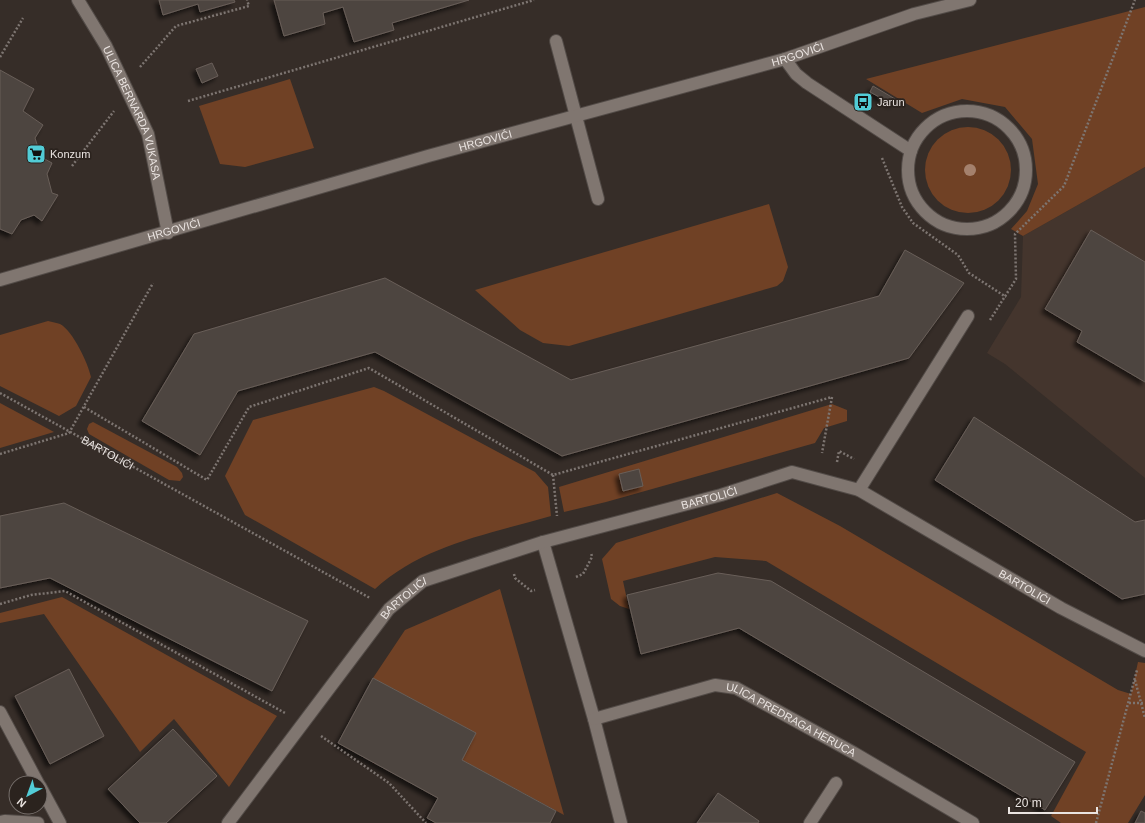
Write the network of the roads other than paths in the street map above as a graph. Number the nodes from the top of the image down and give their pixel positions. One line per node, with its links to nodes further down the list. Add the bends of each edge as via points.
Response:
1 (78, 0): 8 (street, ULICA BERNARDA VUKASA, via 106,46 148,134)
2 (970, 0): 4 (street, HRGOVIĆI, via 914,14)
3 (556, 41): 5 (street)
4 (785, 59): 5 (street, HRGOVIĆI); 6 (street, via 796,74 807,83)
5 (575, 117): 7 (street); 8 (street, HRGOVIĆI, via 428,156)
6 (911, 151): 6 (street, via 908,168 910,186 921,206 943,224 960,229 994,223 1008,213 1020,198 1026,179 1026,160 1019,141 1007,126 990,116 972,111 952,113 935,121 920,134)
7 (598, 199)
8 (168, 233): 9 (street, HRGOVIĆI)
9 (0, 280)
10 (968, 316): 11 (street)
11 (859, 490): 12 (street, BARTOLIĆI, via 792,472 721,495); 13 (street, BARTOLIĆI, via 1061,608)
12 (542, 542): 15 (street); 22 (street, BARTOLIĆI, via 423,581 389,609)
13 (1143, 650)
14 (0, 712): 16 (street)
15 (594, 719): 23 (street); 25 (street, ULICA PREDRAGA HERUCA, via 715,685 736,688)
16 (34, 775)
17 (836, 783): 24 (street)
18 (48, 801): 21 (street)
19 (0, 822): 20 (street)
20 (38, 823)
21 (60, 823)
22 (228, 823)
23 (621, 823)
24 (810, 823)
25 (973, 823)

